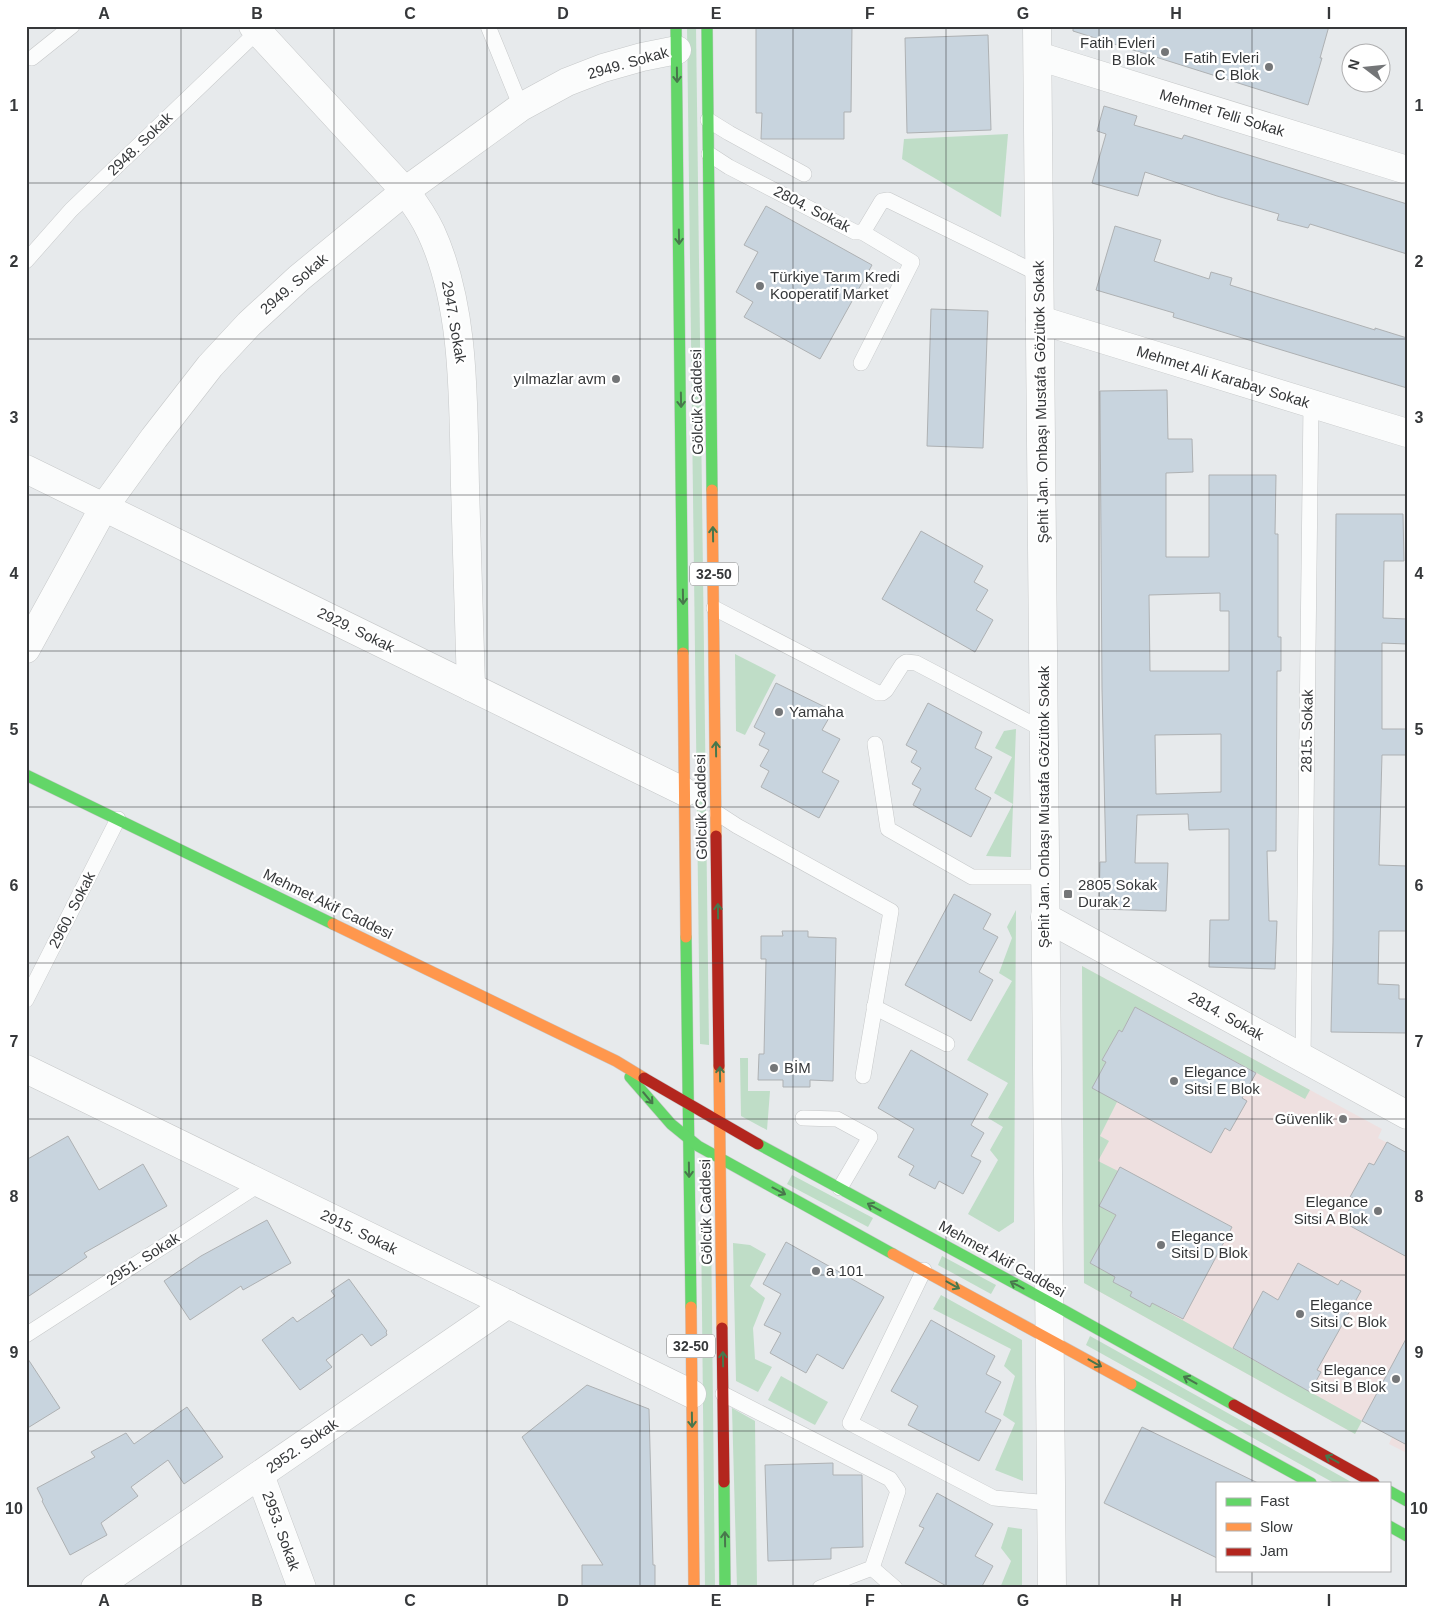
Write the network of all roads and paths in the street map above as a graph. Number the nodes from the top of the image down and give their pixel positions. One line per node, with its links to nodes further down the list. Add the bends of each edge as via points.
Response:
1 (72, 26): 8 (lane)
2 (488, 26): 9 (lane)
3 (707, 26): 10 (main road, Gölcük Caddesi / 32-50)
4 (1037, 26): 7 (street, Şehit Jan. Onbaşı Mustafa Gözütok Sokak)
5 (255, 29): 14 (street, 2947. Sokak); 16 (lane, 2948. Sokak, via 71,210)
6 (677, 38): 9 (street, 2949. Sokak, via 642,57 567,82); 30 (main road, Gölcük Caddesi / 32-50, one-way to 30)
7 (1038, 56): 12 (street, Mehmet Telli Sokak); 17 (street, Şehit Jan. Onbaşı Mustafa Gözütok Sokak)
8 (32, 58)
9 (521, 107): 14 (street, 2949. Sokak)
10 (708, 120): 11 (main road, Gölcük Caddesi / 32-50); 13 (lane)
11 (709, 154): 15 (lane, 2804. Sokak, via 851,230); 24 (main road, Gölcük Caddesi / 32-50, one-way to 11)
12 (1407, 170)
13 (804, 174)
14 (405, 190): 23 (street, 2949. Sokak, via 249,324 210,366); 26 (street, 2947. Sokak, via 431,233 456,320 462,374)
15 (862, 232): 17 (lane, 2804. Sokak, via 882,201 888,200); 19 (lane, via 912,262)
16 (26, 261)
17 (1039, 274): 18 (street, Şehit Jan. Onbaşı Mustafa Gözütok Sokak)
18 (1040, 320): 20 (street, Mehmet Ali Karabay Sokak); 27 (street, Şehit Jan. Onbaşı Mustafa Gözütok Sokak)
19 (861, 363)
20 (1311, 404): 21 (street, Mehmet Ali Karabay Sokak); 38 (lane, 2815. Sokak)
21 (1407, 434)
22 (26, 469): 23 (street, 2929. Sokak)
23 (104, 507): 25 (street, 2949. Sokak); 26 (street, 2929. Sokak)
24 (714, 608): 27 (lane, via 878,693 886,690 902,665 916,663); 31 (main road, Gölcük Caddesi / 32-50, one-way to 24)
25 (26, 648)
26 (471, 687): 30 (street, 2929. Sokak)
27 (1044, 730): 33 (street, Şehit Jan. Onbaşı Mustafa Gözütok Sokak)
28 (875, 744): 33 (lane, via 888,829 972,877)
29 (26, 775): 32 (main road, Mehmet Akif Caddesi)
30 (685, 792): 42 (main road, Gölcük Caddesi / 32-50)
31 (716, 813): 36 (lane, via 891,911); 45 (main road, Gölcük Caddesi / 32-50, one-way to 31)
32 (118, 819): 35 (lane, 2960. Sokak); 39 (main road, Mehmet Akif Caddesi)
33 (1045, 876): 34 (street, Şehit Jan. Onbaşı Mustafa Gözütok Sokak)
34 (1045, 917): 38 (street, 2814. Sokak); 51 (street, Şehit Jan. Onbaşı Mustafa Gözütok Sokak)
35 (26, 1000)
36 (874, 1007): 37 (lane); 41 (lane)
37 (947, 1044)
38 (1303, 1058): 43 (street, 2814. Sokak)
39 (616, 1061): 42 (main road, Mehmet Akif Caddesi); 46 (main road, Mehmet Akif Caddesi, one-way to 46)
40 (26, 1069): 48 (street, 2915. Sokak)
41 (863, 1076)
42 (689, 1104): 45 (main road, Mehmet Akif Caddesi); 46 (main road, Gölcük Caddesi / 32-50)
43 (1407, 1114)
44 (803, 1118): 49 (lane, via 836,1118 870,1137)
45 (720, 1122): 47 (main road, Gölcük Caddesi / 32-50); 49 (main road, Mehmet Akif Caddesi)
46 (689, 1140): 47 (main road, Mehmet Akif Caddesi); 55 (main road, Gölcük Caddesi / 32-50, one-way to 55)
47 (720, 1159): 50 (main road, Mehmet Akif Caddesi, one-way to 50); 56 (main road, Gölcük Caddesi / 32-50, one-way to 47)
48 (260, 1184): 52 (street, 2915. Sokak); 53 (lane, 2951. Sokak)
49 (840, 1188): 51 (main road, Mehmet Akif Caddesi, one-way to 49)
50 (924, 1270): 54 (main road, Mehmet Akif Caddesi, one-way to 54); 62 (lane, via 850,1423 994,1498)
51 (1049, 1302): 54 (street, Şehit Jan. Onbaşı Mustafa Gözütok Sokak); 59 (main road, Mehmet Akif Caddesi, one-way to 51)
52 (508, 1304): 55 (street, 2915. Sokak); 57 (street, 2952. Sokak)
53 (26, 1335)
54 (1049, 1338): 58 (main road, Mehmet Akif Caddesi, one-way to 58); 62 (street, Şehit Jan. Onbaşı Mustafa Gözütok Sokak)
55 (692, 1394): 68 (main road, Gölcük Caddesi / 32-50, one-way to 68)
56 (723, 1394): 65 (lane, via 890,1479 898,1491); 69 (main road, Gölcük Caddesi / 32-50, one-way to 56)
57 (260, 1475): 66 (street, 2952. Sokak); 67 (street, 2953. Sokak)
58 (1309, 1482)
59 (1372, 1482)
60 (1390, 1492): 61 (main road)
61 (1407, 1501)
62 (1051, 1503): 72 (street, Şehit Jan. Onbaşı Mustafa Gözütok Sokak)
63 (1390, 1527): 64 (main road)
64 (1407, 1536)
65 (872, 1568): 70 (lane); 71 (lane)
66 (95, 1588)
67 (302, 1588)
68 (694, 1588)
69 (725, 1588)
70 (820, 1588)
71 (895, 1588)
72 (1052, 1588)

